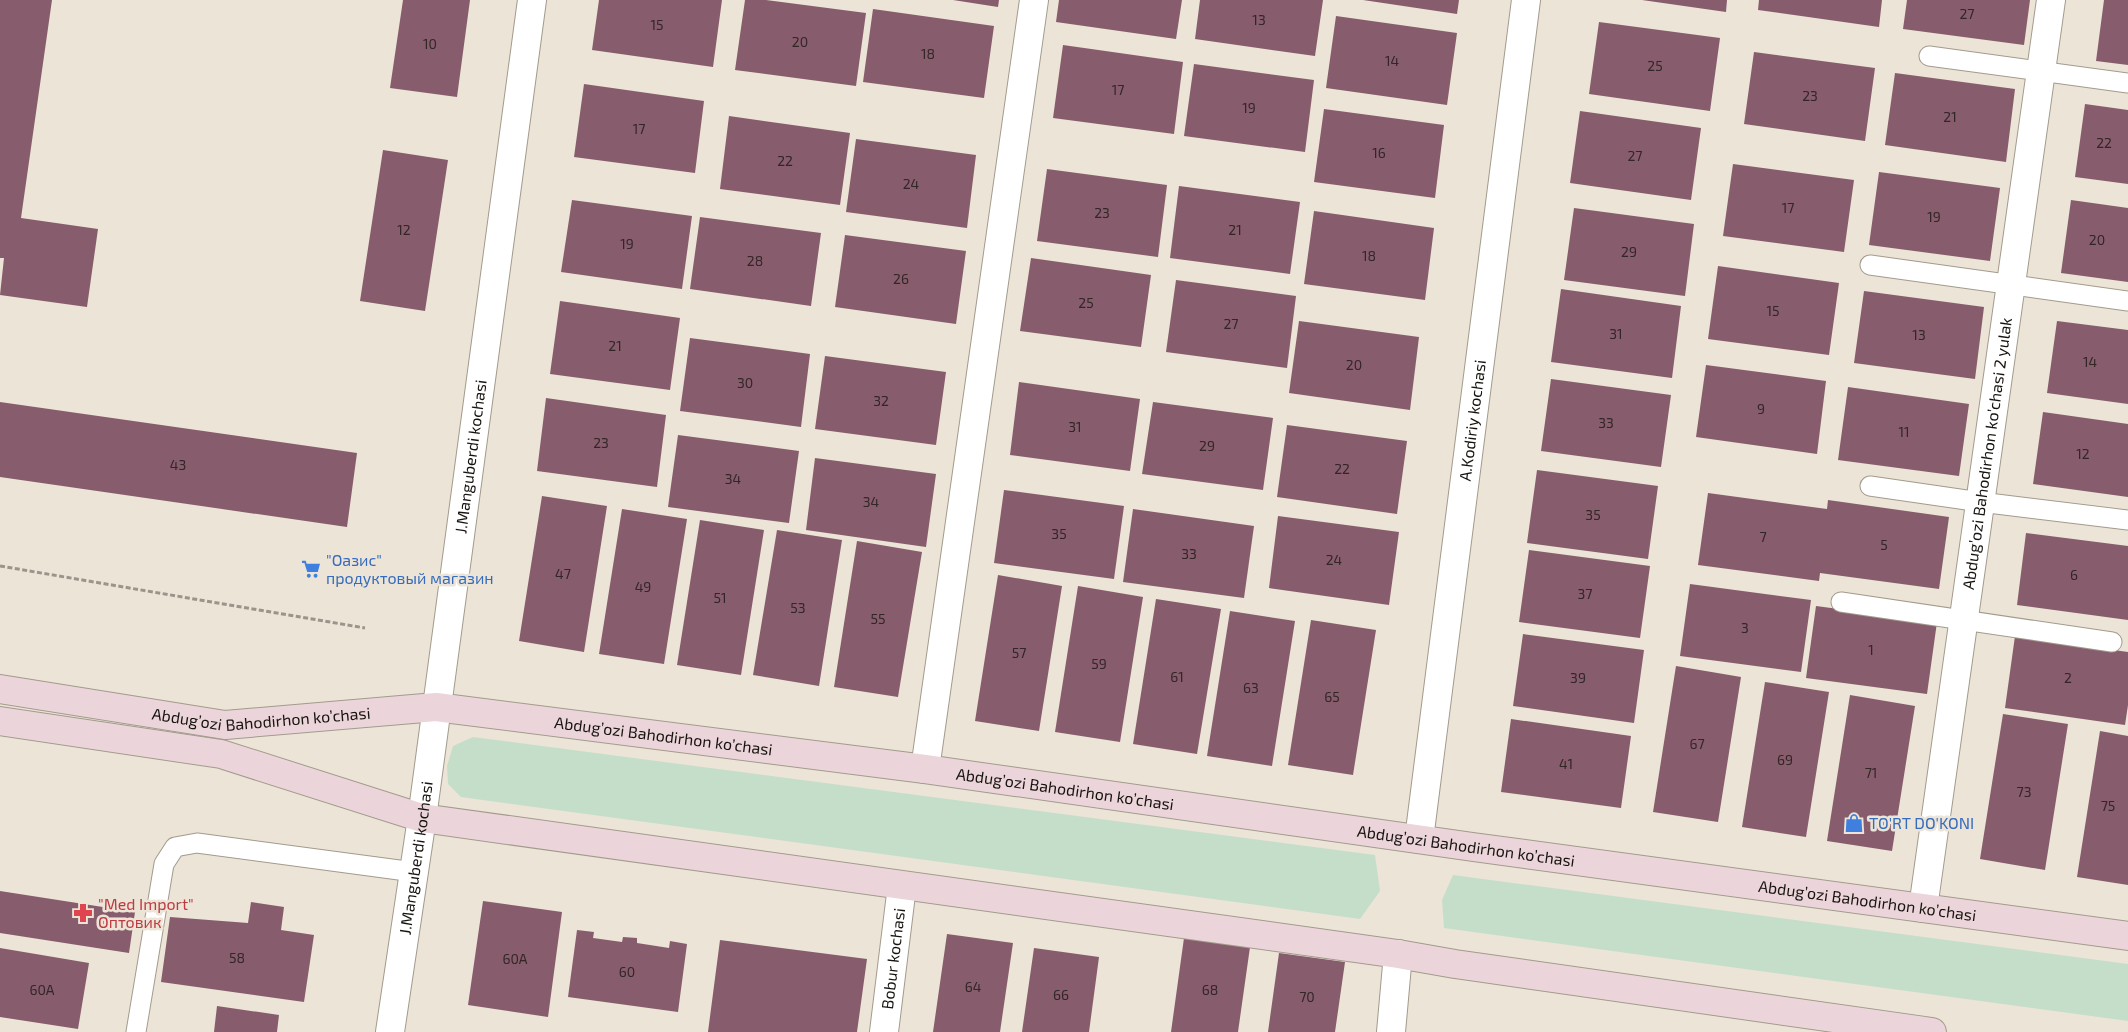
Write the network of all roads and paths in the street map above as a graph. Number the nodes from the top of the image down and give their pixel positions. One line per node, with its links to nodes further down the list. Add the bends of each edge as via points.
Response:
1 (532, 0): 20 (street, J.Manguberdi kochasi)
2 (1034, 0): 22 (street)
3 (1526, 0): 24 (street, A.Kodiriy kochasi)
4 (2051, 0): 6 (street, Abdug’ozi Bahodirhon ko’chasi 2 yulak)
5 (1929, 56): 6 (lane)
6 (2041, 71): 7 (lane); 9 (street, Abdug’ozi Bahodirhon ko’chasi 2 yulak)
7 (2128, 83)
8 (1870, 265): 9 (lane)
9 (2010, 286): 10 (lane); 12 (street, Abdug’ozi Bahodirhon ko’chasi 2 yulak)
10 (2128, 301)
11 (1870, 486): 12 (lane)
12 (1980, 502): 13 (lane); 16 (street, Abdug’ozi Bahodirhon ko’chasi 2 yulak)
13 (2128, 520)
14 (0, 566): 17 (path)
15 (1841, 602): 16 (lane)
16 (1963, 619): 18 (lane); 27 (street, Abdug’ozi Bahodirhon ko’chasi 2 yulak)
17 (365, 628)
18 (2112, 642)
19 (0, 689): 20 (main road, Abdug’ozi Bahodirhon ko’chasi, via 225,724)
20 (436, 707): 22 (main road, Abdug’ozi Bahodirhon ko’chasi); 23 (street, J.Manguberdi kochasi)
21 (0, 721): 23 (main road, Abdug’ozi Bahodirhon ko’chasi, via 221,754)
22 (925, 769): 24 (main road, Abdug’ozi Bahodirhon ko’chasi)
23 (422, 818): 25 (street, J.Manguberdi kochasi); 26 (main road, Abdug’ozi Bahodirhon ko’chasi)
24 (1419, 839): 27 (main road, Abdug’ozi Bahodirhon ko’chasi)
25 (414, 872): 30 (lane, via 197,843 175,848 164,864); 31 (street, J.Manguberdi kochasi)
26 (902, 886): 29 (main road, Abdug’ozi Bahodirhon ko’chasi); 32 (street, Bobur kochasi)
27 (1923, 908): 28 (main road, Abdug’ozi Bahodirhon ko’chasi)
28 (2128, 936)
29 (1398, 954): 33 (street); 34 (main road, Abdug’ozi Bahodirhon ko’chasi)
30 (136, 1032)
31 (390, 1032)
32 (884, 1032)
33 (1390, 1032)
34 (1932, 1032)

